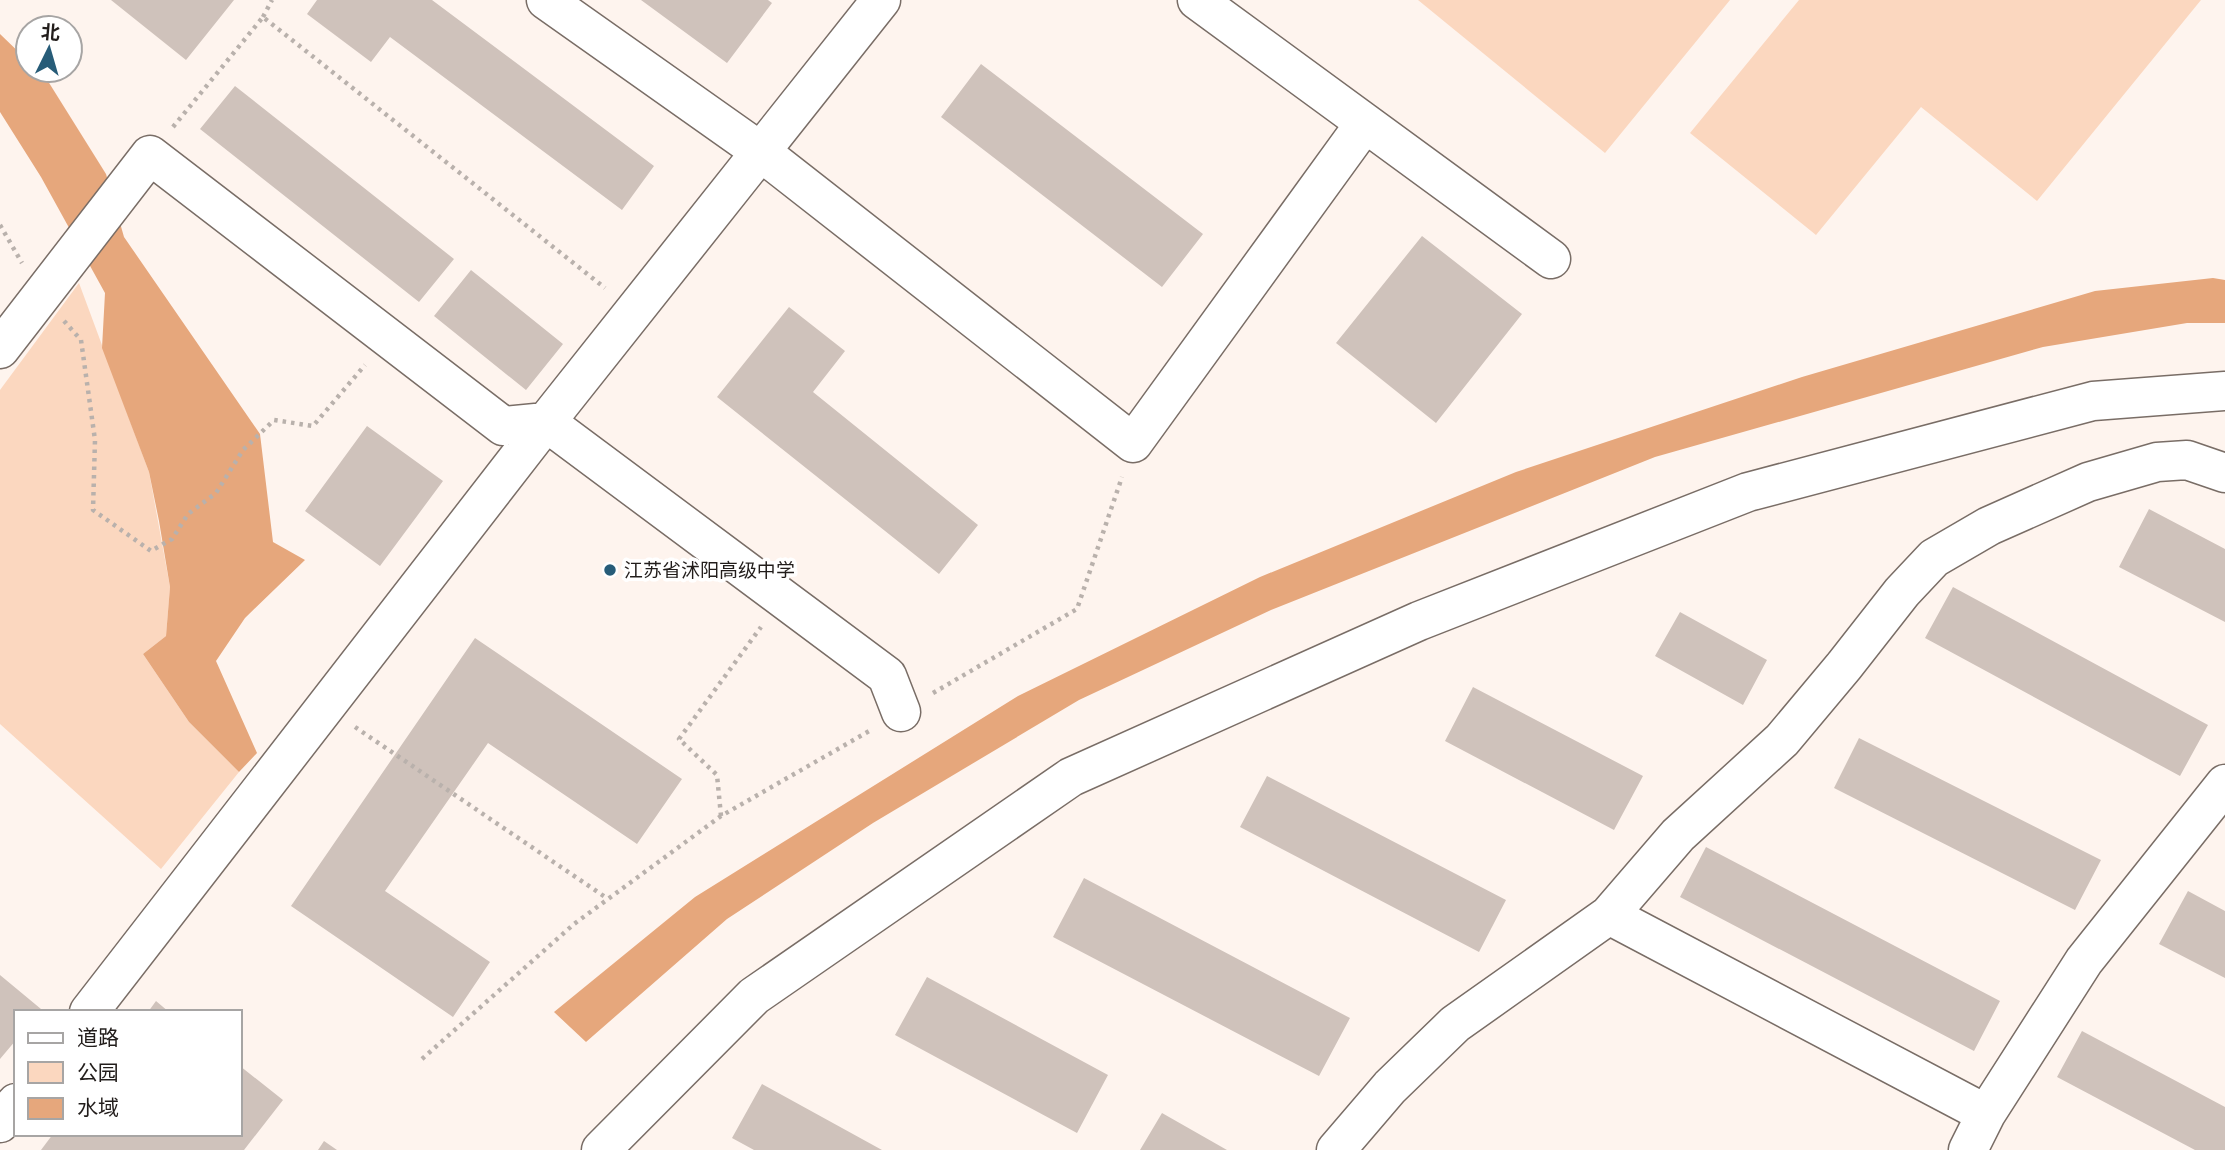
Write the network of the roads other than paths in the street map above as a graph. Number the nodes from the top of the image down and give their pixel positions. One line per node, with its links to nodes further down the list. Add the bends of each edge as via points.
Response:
1 (546, 0): 5 (street)
2 (881, 0): 5 (street)
3 (1197, 0): 4 (street)
4 (1365, 123): 5 (street, via 1133,443); 6 (street)
5 (761, 152): 9 (street)
6 (1550, 260)
7 (0, 349): 9 (street, via 150,155 503,426)
8 (2225, 391): 18 (street, via 2093,401 1748,492 1419,621 1071,777 754,996)
9 (546, 422): 11 (street, via 887,676); 14 (street)
10 (2225, 473): 13 (street, via 2187,460 2157,462 2088,482 1989,526 1934,558 1782,740 1678,835)
11 (901, 712)
12 (2225, 784): 16 (street, via 2084,961)
13 (1609, 915): 16 (street); 19 (street, via 1455,1024 1390,1087)
14 (91, 1010)
15 (14, 1106): 17 (street)
16 (1986, 1114): 20 (street)
17 (0, 1123)
18 (601, 1150)
19 (1336, 1150)
20 (1968, 1150)

